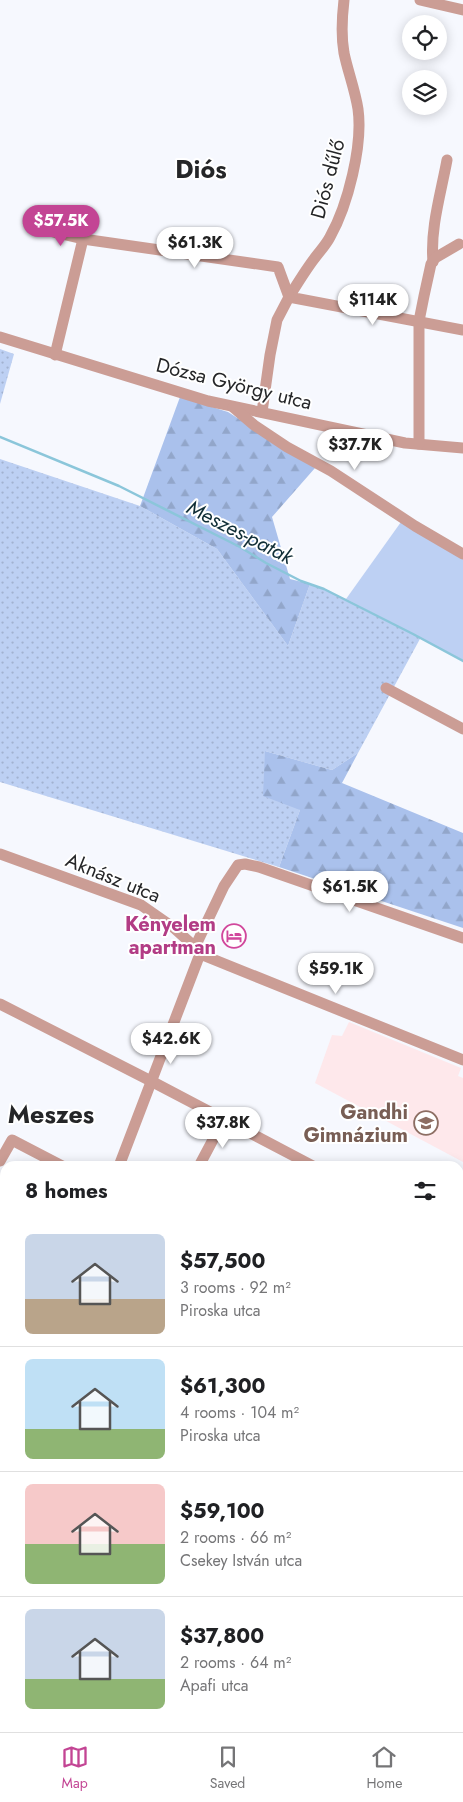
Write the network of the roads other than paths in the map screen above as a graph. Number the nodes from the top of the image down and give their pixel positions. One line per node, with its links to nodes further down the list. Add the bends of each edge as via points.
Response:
1 (344, 0): 9 (street, Diós dűlő, via 344,52 358,109 357,152 340,216 330,238)
2 (420, 0): 3 (street)
3 (463, 10)
4 (447, 160): 8 (street, via 431,248)
5 (45, 230): 6 (street)
6 (83, 239): 9 (street, via 278,267); 13 (street)
7 (459, 244): 8 (street)
8 (433, 262): 10 (street)
9 (289, 297): 10 (street); 15 (street, Diós dűlő, via 278,320)
10 (419, 321): 11 (street); 16 (street)
11 (463, 330)
12 (0, 338): 13 (street, Dózsa György utca)
13 (54, 355): 14 (street, Dózsa György utca)
14 (234, 407): 15 (street, Dózsa György utca); 18 (street, via 287,447)
15 (262, 412): 16 (street, Dózsa György utca)
16 (419, 444): 17 (street, Dózsa György utca)
17 (463, 448)
18 (463, 554)
19 (386, 688): 20 (street)
20 (463, 729)
21 (0, 854): 23 (street, Aknász utca, via 141,905 174,928)
22 (463, 938): 23 (street, via 245,864 238,865 224,886)
23 (198, 951): 25 (street, Aknász utca); 26 (street)
24 (0, 1004): 26 (street)
25 (463, 1060)
26 (151, 1081): 27 (street); 30 (street)
27 (224, 1119): 31 (street); 32 (street)
28 (1, 1161): 29 (street, via 12,1140)
29 (51, 1161)
30 (121, 1161)
31 (202, 1161)
32 (304, 1161)

